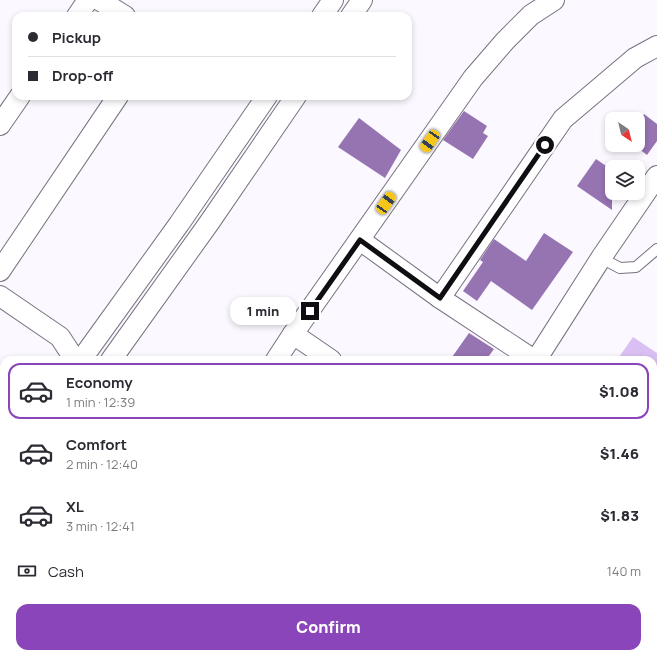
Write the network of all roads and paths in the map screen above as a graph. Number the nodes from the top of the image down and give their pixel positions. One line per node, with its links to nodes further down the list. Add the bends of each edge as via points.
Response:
1 (88, 0): 6 (street)
2 (98, 0): 7 (street)
3 (333, 0): 8 (street)
4 (362, 0): 9 (street)
5 (554, 0): 17 (street, via 531,15 473,78)
6 (80, 12)
7 (118, 12)
8 (325, 12)
9 (354, 12)
10 (657, 46): 22 (street, via 635,58 563,119)
11 (17, 100): 15 (street)
12 (115, 100): 20 (street)
13 (264, 100): 25 (street)
14 (293, 100): 29 (street)
15 (0, 125)
16 (654, 188): 19 (street)
17 (360, 240): 22 (street); 23 (street)
18 (657, 249): 19 (lane, via 636,267 620,268)
19 (601, 258): 33 (street)
20 (0, 272)
21 (0, 296): 24 (street)
22 (440, 298): 32 (street)
23 (293, 334): 30 (street); 31 (street)
24 (60, 337): 25 (street); 26 (street)
25 (95, 340): 27 (street); 28 (street)
26 (72, 356)
27 (84, 356)
28 (115, 356)
29 (118, 356)
30 (279, 356)
31 (325, 356)
32 (529, 356)
33 (538, 356)

